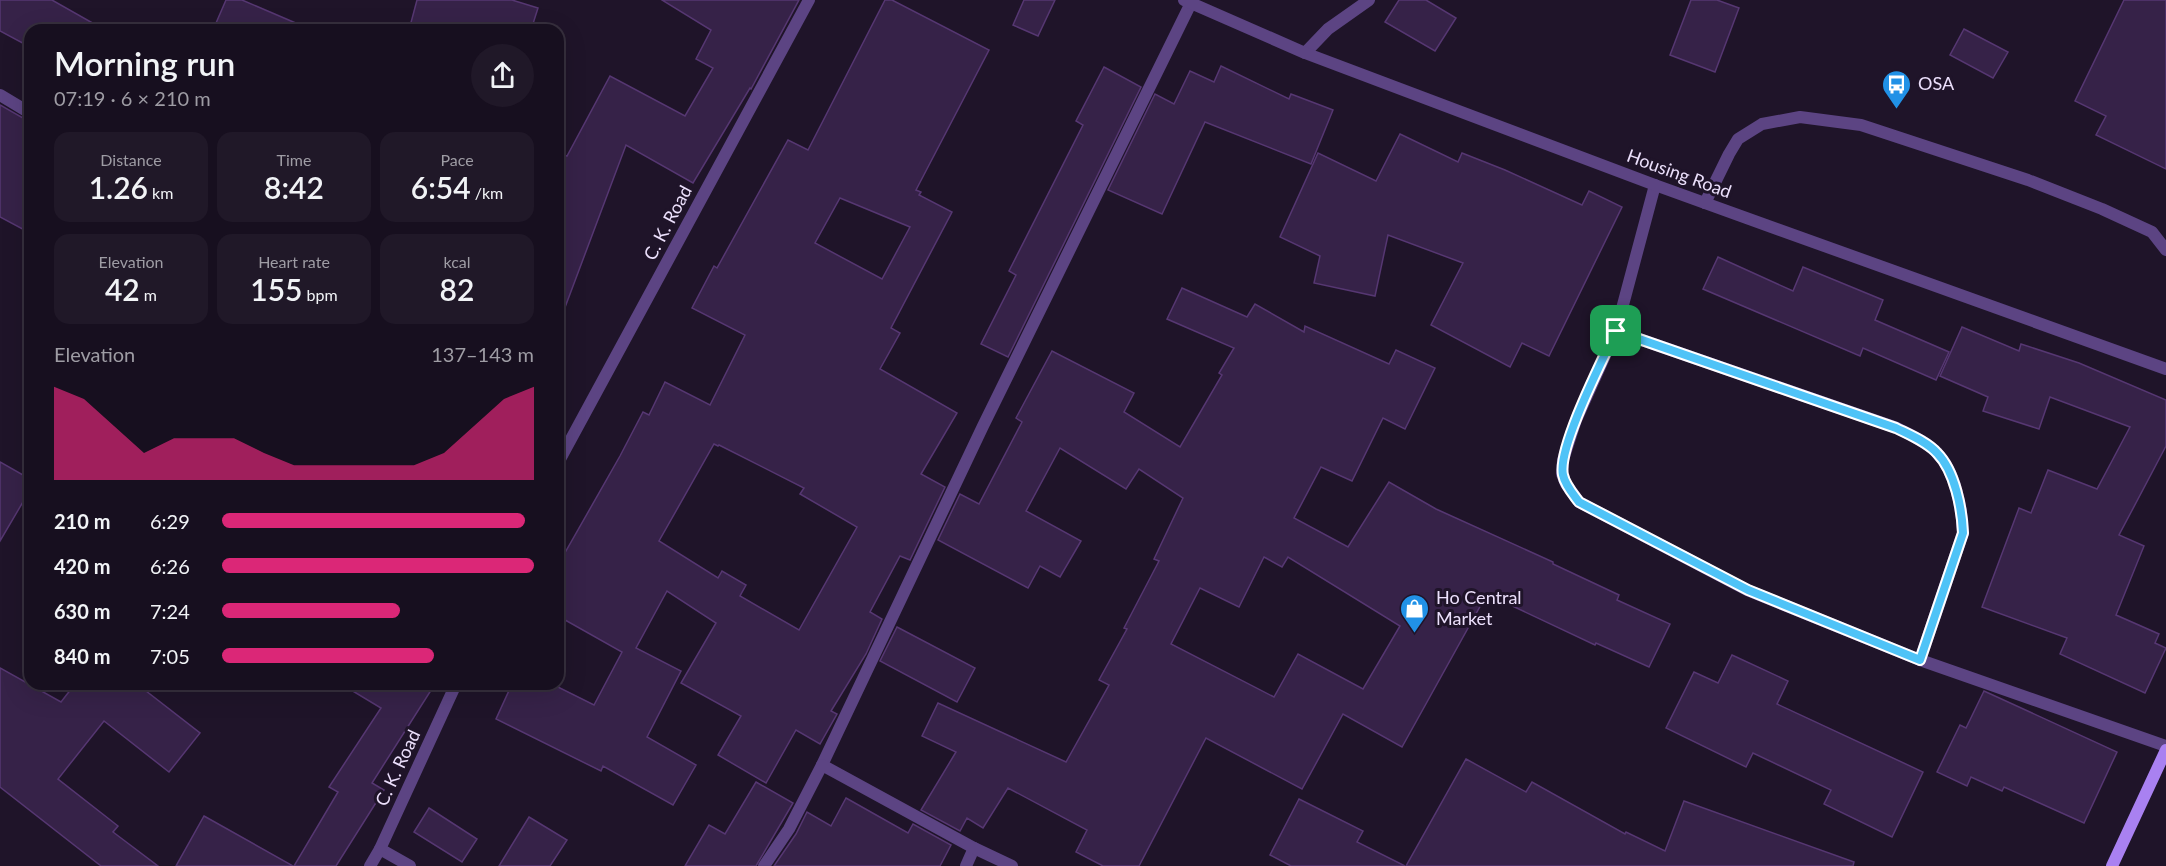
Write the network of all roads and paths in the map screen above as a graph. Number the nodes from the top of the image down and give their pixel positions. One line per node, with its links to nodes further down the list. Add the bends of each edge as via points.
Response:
1 (809, 0): 12 (street, C. K. Road)
2 (1369, 0): 4 (street, via 1328,29)
3 (1187, 2): 4 (street, Housing Road); 17 (street)
4 (1305, 53): 7 (street, Housing Road)
5 (0, 95): 6 (street)
6 (24, 109)
7 (1656, 185): 8 (street, Housing Road); 10 (street)
8 (1705, 203): 9 (street, via 1738,139 1762,124 1800,117 1861,125 2028,180 2152,232); 11 (street, Housing Road)
9 (2166, 250)
10 (1616, 331): 13 (street, via 1576,420 1563,460 1562,474 1579,502 1748,590); 13 (street, via 1896,428 1938,453 1958,496 1963,533)
11 (2166, 369)
12 (564, 448)
13 (1920, 660): 15 (street)
14 (453, 690): 19 (street, C. K. Road)
15 (2166, 746)
16 (2166, 750): 25 (main road)
17 (822, 765): 18 (street); 22 (street)
18 (974, 848): 23 (street); 24 (street)
19 (380, 849): 20 (street, C. K. Road); 21 (street)
20 (370, 866)
21 (410, 866)
22 (765, 866)
23 (966, 866)
24 (1012, 866)
25 (2112, 866)

